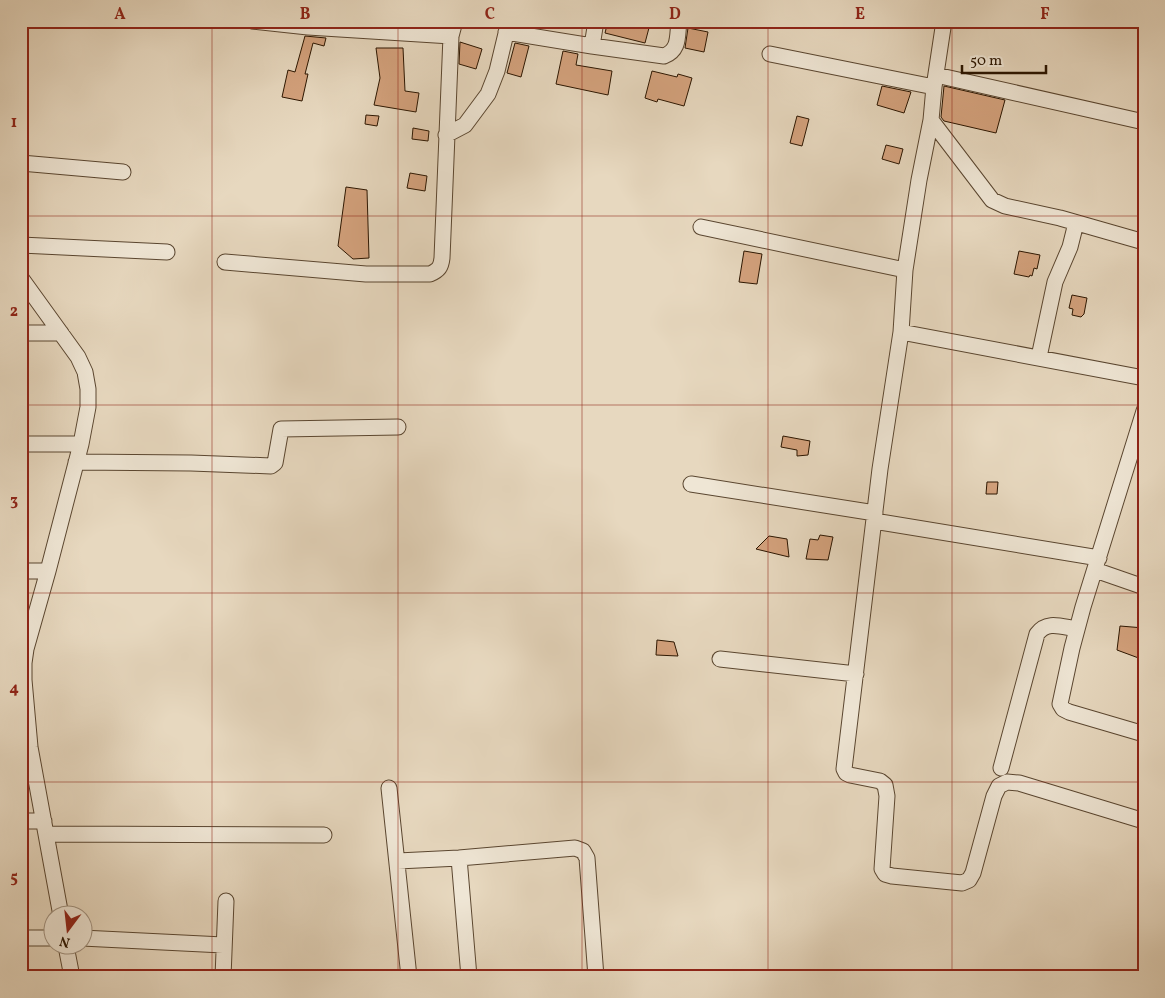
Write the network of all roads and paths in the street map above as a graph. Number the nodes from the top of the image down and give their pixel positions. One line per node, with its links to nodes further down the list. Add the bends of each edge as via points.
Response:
1 (252, 21): 7 (street)
2 (455, 21): 7 (street)
3 (596, 21): 8 (street)
4 (679, 21): 8 (street, via 675,48 664,56)
5 (944, 21): 10 (street)
6 (507, 26): 8 (street); 13 (street, via 488,94 465,125)
7 (451, 36): 13 (street)
8 (592, 46)
9 (770, 54): 10 (street)
10 (935, 81): 11 (street); 12 (street)
11 (931, 120): 16 (street, via 992,200); 22 (street)
12 (1144, 122)
13 (446, 135): 21 (street, via 442,266 438,271 430,274 366,274)
14 (21, 163): 15 (street)
15 (123, 172)
16 (1076, 222): 18 (street); 27 (street, via 1070,247 1055,282)
17 (701, 227): 22 (street)
18 (1144, 242)
19 (21, 244): 20 (street)
20 (167, 252)
21 (225, 262)
22 (905, 270): 24 (street)
23 (21, 278): 26 (street)
24 (901, 332): 27 (street); 35 (street)
25 (21, 333): 26 (street)
26 (61, 333): 32 (street, via 85,372 88,407)
27 (1039, 357): 28 (street)
28 (1144, 378)
29 (1144, 411): 36 (street)
30 (398, 427): 33 (street, via 281,429 275,463 271,466)
31 (21, 444): 32 (street)
32 (81, 444): 33 (street)
33 (76, 462): 38 (street)
34 (691, 484): 35 (street)
35 (875, 517): 36 (street); 42 (street)
36 (1097, 564): 39 (street); 40 (street)
37 (21, 571): 38 (street)
38 (48, 571): 43 (street, via 26,649)
39 (1144, 587)
40 (1077, 629): 44 (street, via 1064,681 1060,704 1063,709); 45 (street, via 1049,625 1041,627 1037,634)
41 (720, 659): 42 (street)
42 (856, 674): 48 (street, via 844,769 850,775 880,781 887,790 882,858 885,874 962,883 969,880 994,796 999,786 1007,782 1039,788)
43 (24, 701): 49 (street)
44 (1144, 734)
45 (1001, 768)
46 (389, 788): 52 (street)
47 (21, 820): 49 (street)
48 (1144, 822)
49 (45, 828): 50 (street); 54 (street)
50 (324, 835)
51 (459, 858): 52 (street); 63 (street); 64 (street, via 575,848 583,851 587,858)
52 (398, 861): 62 (street)
53 (226, 901): 58 (street)
54 (59, 906)
55 (21, 938): 56 (street)
56 (42, 938)
57 (92, 938): 58 (street)
58 (223, 945): 61 (street)
59 (68, 956): 60 (street)
60 (72, 977)
61 (223, 977)
62 (409, 977)
63 (469, 977)
64 (596, 977)

